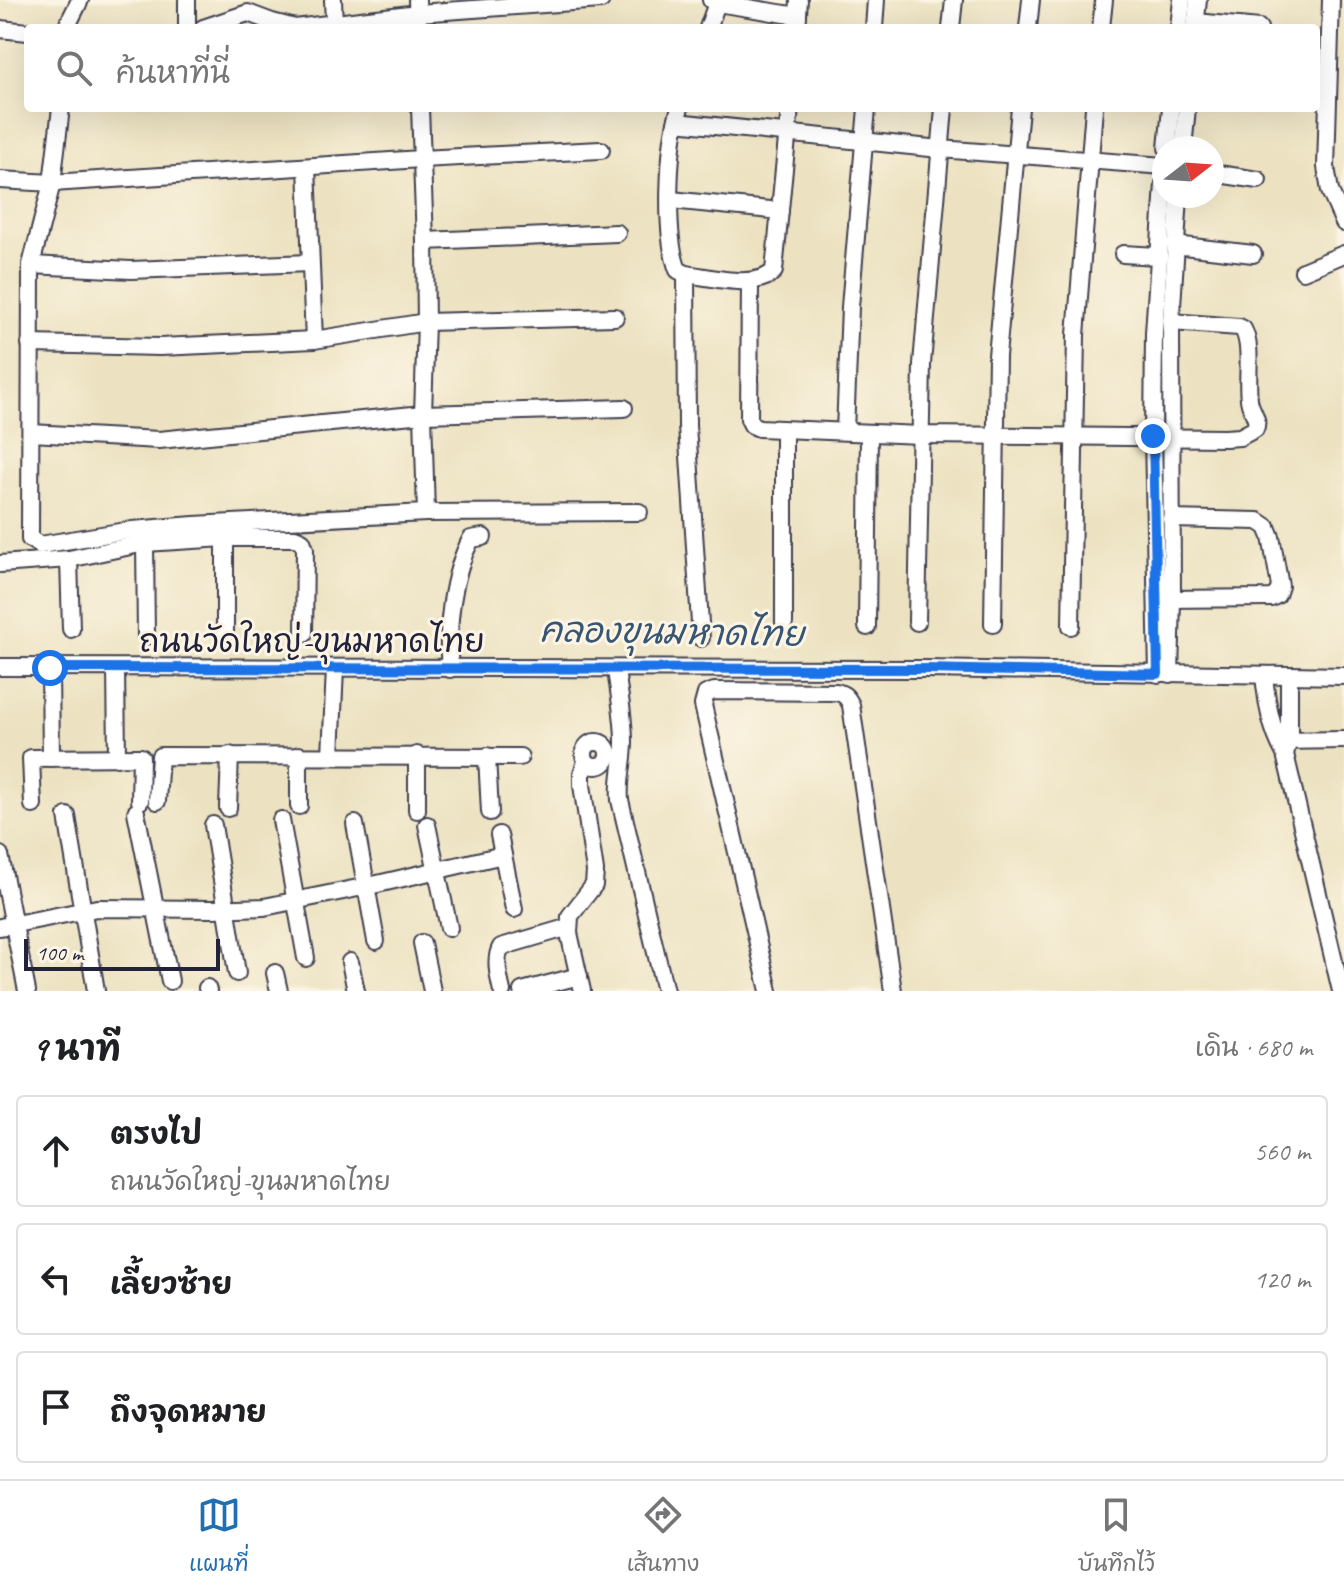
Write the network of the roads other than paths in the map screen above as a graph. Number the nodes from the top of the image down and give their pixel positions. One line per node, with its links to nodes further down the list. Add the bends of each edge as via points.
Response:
1 (80, 0): 17 (street)
2 (187, 0): 18 (street)
3 (333, 0): 16 (street)
4 (601, 0): 14 (street)
5 (876, 0): 23 (street)
6 (954, 0): 24 (street)
7 (1031, 0): 25 (street)
8 (1104, 0): 26 (street)
9 (1182, 0): 27 (street)
10 (1198, 0): 28 (street)
11 (1331, 0): 60 (street, via 1326,167)
12 (714, 2): 15 (street); 22 (street)
13 (245, 6): 19 (street); 20 (street)
14 (417, 14): 16 (street)
15 (798, 15)
16 (334, 23): 21 (street)
17 (67, 24)
18 (187, 24)
19 (211, 24)
20 (280, 24)
21 (326, 24)
22 (709, 24)
23 (874, 24)
24 (951, 24)
25 (1028, 24)
26 (1101, 24)
27 (1179, 24)
28 (1195, 24)
29 (0, 29): 30 (street)
30 (24, 32)
31 (61, 112): 55 (street)
32 (420, 112): 48 (street)
33 (790, 112): 41 (street)
34 (867, 112): 44 (street)
35 (944, 112): 45 (street)
36 (1020, 112): 47 (street)
37 (1094, 112): 49 (street)
38 (1171, 112): 42 (street)
39 (1187, 112): 43 (street)
40 (678, 115): 41 (street); 56 (street)
41 (788, 133): 44 (street); 59 (street)
42 (1168, 136)
43 (1184, 136)
44 (865, 141): 45 (street); 81 (street)
45 (940, 149): 47 (street); 84 (street)
46 (601, 150): 48 (street)
47 (1015, 155): 49 (street); 85 (street, via 997,356)
48 (421, 159): 51 (street); 62 (street)
49 (1089, 160): 50 (street); 86 (street)
50 (1152, 165)
51 (307, 167): 55 (street); 68 (street)
52 (1224, 175): 54 (street)
53 (0, 180): 55 (street)
54 (1258, 180)
55 (52, 183): 69 (street)
56 (671, 200): 59 (street); 71 (street, via 675,262)
57 (1162, 208): 67 (street)
58 (1178, 208): 63 (street)
59 (780, 211): 72 (street, via 774,271)
60 (1344, 223)
61 (617, 233): 62 (street)
62 (425, 241): 74 (street)
63 (1175, 245): 65 (street); 75 (street)
64 (1123, 254): 67 (street)
65 (1253, 254)
66 (1344, 254): 70 (street)
67 (1158, 256): 87 (street, via 1154,333)
68 (310, 263): 69 (street, via 131,270); 76 (street)
69 (31, 265): 77 (street)
70 (1303, 271)
71 (686, 274): 72 (street); 106 (street, via 687,426)
72 (750, 282): 80 (street, via 749,419 755,427)
73 (615, 317): 74 (street)
74 (426, 322): 76 (street); 79 (street)
75 (1171, 322): 87 (street); 87 (street, via 1243,329 1249,401 1258,425 1240,437)
76 (314, 340): 77 (street, via 160,347)
77 (30, 344): 82 (street)
78 (624, 408): 79 (street)
79 (423, 414): 82 (street, via 159,440); 89 (street)
80 (784, 430): 81 (street); 98 (street)
81 (845, 431): 83 (street)
82 (31, 433): 89 (street, via 30,539 40,545 132,530)
83 (869, 433): 84 (street); 101 (street)
84 (920, 435): 85 (street); 97 (street)
85 (996, 435): 86 (street); 99 (street)
86 (1074, 436): 87 (street); 100 (street)
87 (1162, 436): 90 (street); 96 (street)
88 (639, 512): 89 (street)
89 (426, 513)
90 (1171, 519): 96 (street); 96 (street, via 1263,523 1271,537 1280,586 1271,598)
91 (483, 537): 107 (street, via 471,539 455,586 449,617)
92 (225, 538): 93 (street); 103 (street); 104 (street, via 302,541)
93 (145, 543): 94 (street); 105 (street)
94 (69, 559): 95 (street); 102 (street)
95 (0, 564)
96 (1164, 599): 113 (street)
97 (917, 622)
98 (784, 623)
99 (993, 624)
100 (1071, 626)
101 (867, 627)
102 (71, 629)
103 (225, 633)
104 (304, 634)
105 (146, 636)
106 (701, 638)
107 (450, 665): 111 (street, ถนนวัดใหญ่-ขุนมหาดไทย); 112 (street, ถนนวัดใหญ่-ขุนมหาดไทย)
108 (0, 667): 109 (street, ถนนวัดใหญ่-ขุนมหาดไทย)
109 (50, 668): 110 (street, ถนนวัดใหญ่-ขุนมหาดไทย); 126 (street)
110 (116, 668): 111 (street, ถนนวัดใหญ่-ขุนมหาดไทย); 127 (street)
111 (335, 669): 122 (street)
112 (616, 670): 113 (street, ถนนวัดใหญ่-ขุนมหาดไทย); 119 (street)
113 (1164, 670): 114 (street, ถนนวัดใหญ่-ขุนมหาดไทย)
114 (1264, 676): 115 (street, ถนนวัดใหญ่-ขุนมหาดไทย); 118 (street, via 1267,705)
115 (1289, 676): 116 (street, ถนนวัดใหญ่-ขุนมหาดไทย); 118 (street)
116 (1344, 676)
117 (1344, 740): 118 (street)
118 (1284, 745): 170 (street)
119 (616, 749): 150 (street, via 599,743 585,750 582,785 594,885 570,916); 167 (street, via 620,800)
120 (230, 755): 121 (street); 129 (street, via 160,756); 131 (street)
121 (299, 755): 122 (street); 130 (street)
122 (331, 755): 123 (street)
123 (417, 755): 124 (street); 132 (street)
124 (487, 756): 125 (street); 133 (street)
125 (520, 757)
126 (51, 758): 127 (street); 128 (street, via 31,758)
127 (117, 758): 129 (street, via 141,757)
128 (33, 805)
129 (145, 805): 145 (street)
130 (299, 806)
131 (228, 808)
132 (417, 810)
133 (490, 812)
134 (67, 816): 148 (street)
135 (281, 820): 144 (street)
136 (355, 824): 143 (street)
137 (213, 825): 146 (street)
138 (427, 825): 142 (street)
139 (499, 835): 141 (street)
140 (0, 855): 149 (street)
141 (503, 855): 142 (street); 147 (street)
142 (437, 870): 143 (street); 151 (street)
143 (367, 886): 144 (street); 152 (street)
144 (296, 900): 146 (street); 154 (street)
145 (155, 909): 146 (street); 148 (street); 158 (street)
146 (228, 909): 156 (street)
147 (514, 909)
148 (82, 911): 149 (street); 162 (street)
149 (7, 926): 161 (street)
150 (569, 927): 159 (street); 160 (street, via 501,947)
151 (449, 928)
152 (376, 941)
153 (422, 943): 165 (street)
154 (306, 958)
155 (350, 962): 164 (street)
156 (237, 973)
157 (275, 973): 163 (street)
158 (170, 981)
159 (580, 984): 166 (street)
160 (498, 990)
161 (27, 991)
162 (96, 991)
163 (279, 991)
164 (356, 991)
165 (432, 991)
166 (522, 991)
167 (665, 991)
168 (769, 991): 169 (street, via 703,705 706,694 714,691 836,692 848,699)
169 (893, 991)
170 (1341, 991)

